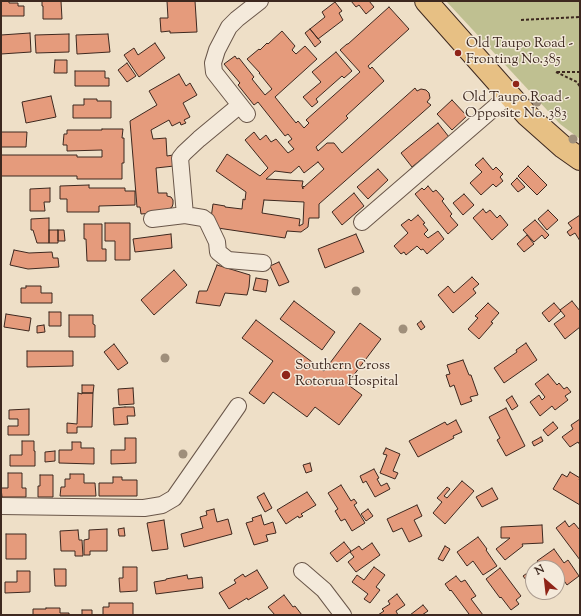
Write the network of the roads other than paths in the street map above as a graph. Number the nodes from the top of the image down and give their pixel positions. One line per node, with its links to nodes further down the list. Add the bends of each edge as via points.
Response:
1 (260, 1): 5 (street, via 229,28 217,50 213,64 214,72 243,110 199,139 180,158)
2 (426, 1): 3 (highway)
3 (509, 95): 4 (highway, via 543,130); 7 (street)
4 (580, 159)
5 (185, 215): 6 (street); 8 (street, via 207,221 217,242 218,252 228,260)
6 (152, 220)
7 (362, 222)
8 (263, 262)
9 (238, 406): 10 (street, via 174,498 162,505 144,508)
10 (1, 506)
11 (302, 571): 12 (street, via 324,590)
12 (343, 615)

